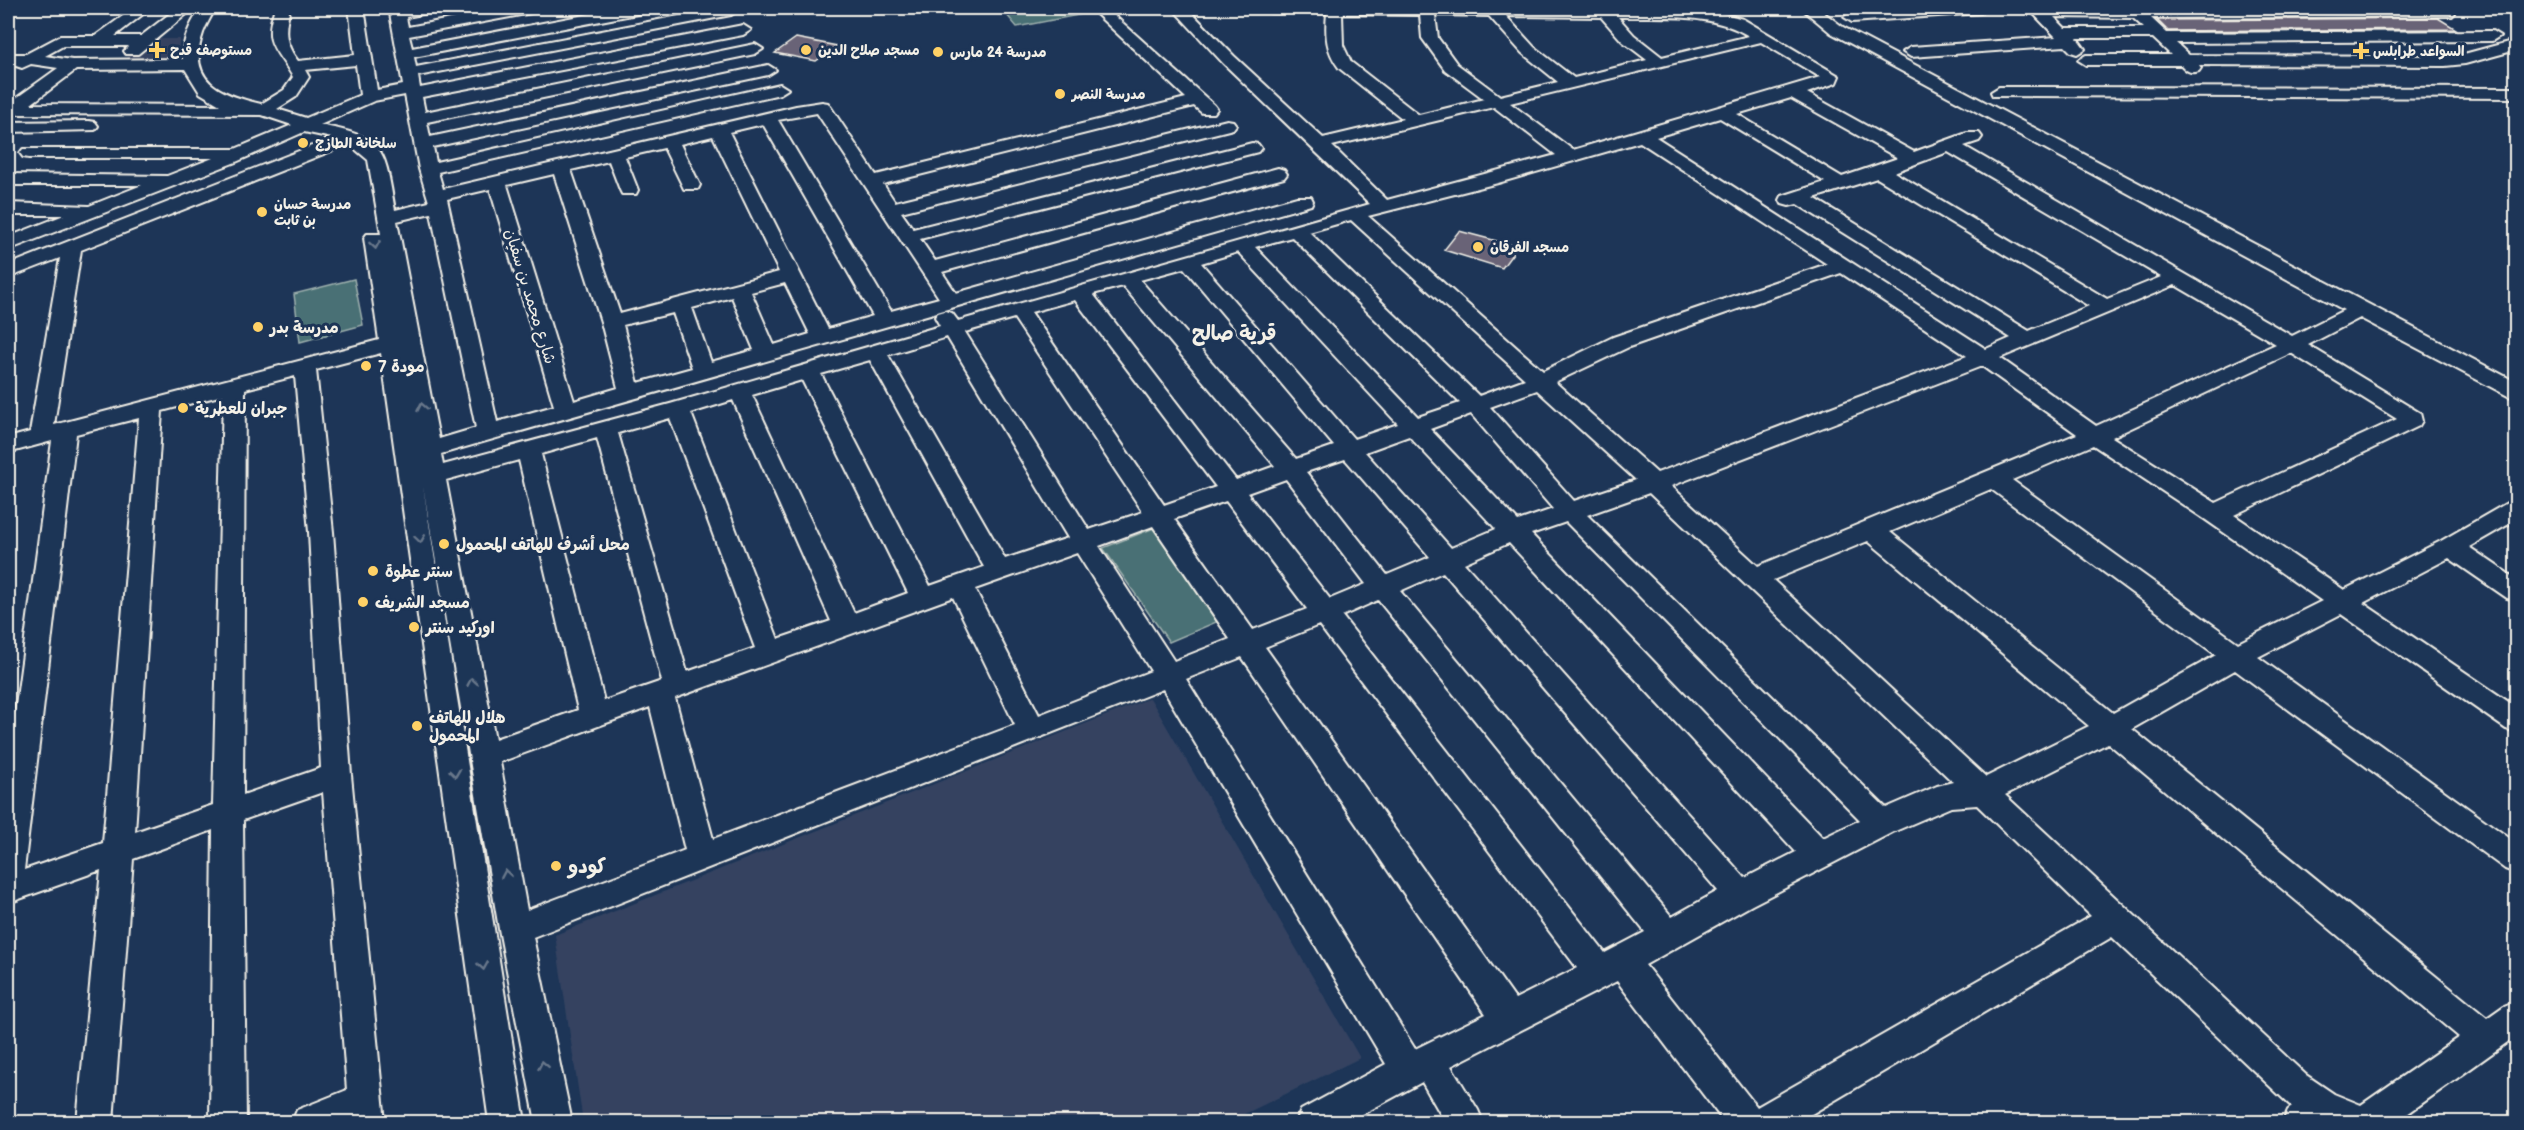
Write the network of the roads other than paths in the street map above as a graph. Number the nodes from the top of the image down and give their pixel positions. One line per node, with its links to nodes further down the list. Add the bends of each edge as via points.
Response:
1 (143, 8): 33 (street)
2 (186, 8): 34 (street)
3 (208, 8): 49 (street, via 192,35)
4 (220, 8): 36 (street, via 207,33)
5 (282, 8): 50 (street, via 279,45)
6 (357, 8): 42 (street)
7 (434, 8): 26 (street)
8 (531, 8): 26 (street)
9 (642, 8): 39 (street)
10 (1098, 8): 64 (street)
11 (1179, 8): 84 (street, via 1239,71)
12 (1271, 8): 13 (street)
13 (1335, 8): 22 (street); 73 (street, via 1337,56)
14 (1809, 8): 133 (street, via 1837,30)
15 (1981, 8): 25 (street)
16 (730, 9): 27 (street); 55 (street)
17 (2039, 10): 18 (street); 31 (street)
18 (2086, 10): 19 (street)
19 (2134, 10): 20 (street); 28 (street)
20 (2262, 10): 21 (street); 32 (street)
21 (2443, 10): 29 (street)
22 (1427, 11): 23 (street); 65 (street, via 1430,38 1442,58)
23 (1494, 12): 24 (street); 54 (street, via 1528,50)
24 (1606, 13): 30 (street, via 1707,14 1737,22); 46 (street, via 1628,38)
25 (1852, 17)
26 (398, 18): 39 (street)
27 (743, 30): 37 (street); 55 (street)
28 (2162, 36): 31 (street); 32 (street); 44 (street)
29 (2492, 36): 32 (street); 35 (street)
30 (1764, 37): 46 (street); 58 (street, via 1831,76)
31 (2066, 37): 38 (street); 43 (street)
32 (2290, 37): 45 (street)
33 (100, 40): 34 (street); 41 (street, via 60,41)
34 (144, 41): 48 (street)
35 (2514, 46): 45 (street, via 2460,60)
36 (207, 47)
37 (755, 49): 52 (street); 72 (street)
38 (1911, 52)
39 (404, 54): 55 (street)
40 (8, 59): 41 (street)
41 (28, 59): 47 (street); 53 (street)
42 (363, 59): 50 (street); 63 (street)
43 (2085, 60): 44 (street); 60 (street)
44 (2185, 60): 45 (street); 61 (street)
45 (2317, 61)
46 (1659, 62): 54 (street)
47 (72, 64): 48 (street); 67 (street)
48 (115, 64): 49 (street)
49 (190, 64): 57 (street)
50 (296, 66): 66 (street, via 301,77 296,89 283,100)
51 (211, 70): 66 (street, via 231,93)
52 (768, 70): 56 (street); 83 (street)
53 (8, 73)
54 (1571, 84): 65 (street)
55 (411, 85): 63 (street); 72 (street)
56 (780, 89): 69 (street); 93 (street)
57 (208, 90): 66 (street, via 235,104); 68 (street, via 188,102)
58 (1793, 92): 70 (street); 91 (street)
59 (1999, 92): 60 (street)
60 (2115, 92): 61 (street)
61 (2218, 92): 62 (street)
62 (2517, 93)
63 (369, 97): 75 (street)
64 (1197, 100): 74 (street); 99 (street)
65 (1498, 102): 73 (street); 90 (street)
66 (257, 108): 68 (street); 75 (street)
67 (10, 109): 68 (street)
68 (158, 109)
69 (796, 111): 71 (street); 99 (street, via 822,107)
70 (1722, 112): 79 (street); 101 (street)
71 (768, 118): 78 (street); 134 (street)
72 (417, 119): 83 (street)
73 (1416, 121): 84 (street)
74 (1227, 125): 86 (street); 109 (street)
75 (305, 126): 76 (street); 80 (street); 88 (street)
76 (62, 127): 77 (street); 87 (street)
77 (9, 128)
78 (719, 130): 82 (street); 124 (street)
79 (1643, 136): 90 (street); 111 (street)
80 (342, 137): 113 (street, via 368,146 377,160); 119 (street); 139 (street, one-way to 139, via 362,169)
81 (1973, 137): 85 (street)
82 (670, 142): 89 (street); 102 (street)
83 (423, 144): 93 (street)
84 (1320, 144): 107 (street)
85 (1950, 146): 91 (street); 125 (street)
86 (1252, 148): 96 (street); 116 (street)
87 (29, 153): 88 (street); 95 (street)
88 (238, 153): 98 (street)
89 (615, 154): 92 (street); 103 (street)
90 (1571, 157): 107 (street)
91 (1913, 159): 94 (street)
92 (561, 167): 100 (street); 135 (street)
93 (428, 169): 105 (street)
94 (1879, 171): 101 (street); 131 (street)
95 (8, 172)
96 (1278, 174): 106 (street); 122 (street)
97 (8, 179): 98 (street)
98 (176, 180): 110 (street)
99 (873, 181): 109 (street)
100 (497, 182): 105 (street); 154 (street, شارع محمد بن سفيان)
101 (1839, 183): 104 (street)
102 (690, 185)
103 (628, 190)
104 (1799, 197): 111 (street); 138 (street)
105 (438, 201): 113 (street); 158 (street)
106 (1305, 201): 114 (street); 130 (street)
107 (1384, 207): 112 (street)
108 (8, 209): 110 (street)
109 (891, 209): 116 (street)
110 (96, 210): 117 (street)
111 (1760, 210): 121 (street)
112 (1354, 213): 114 (street); 147 (street)
113 (388, 217): 164 (street, one-way to 113)
114 (1325, 221): 115 (street)
115 (1296, 230): 118 (street); 152 (street)
116 (909, 236): 122 (street)
117 (11, 241)
118 (1242, 245): 120 (street); 156 (street)
119 (72, 246): 123 (street); 159 (street)
120 (1188, 260): 126 (street); 162 (street)
121 (1844, 265): 143 (street); 147 (street, via 1621,342)
122 (930, 269): 130 (street)
123 (8, 272)
124 (792, 275): 127 (street); 137 (street)
125 (2177, 277): 131 (street); 140 (street)
126 (1127, 278): 128 (street); 165 (street)
127 (739, 289): 129 (street); 142 (street)
128 (1080, 292): 132 (street); 168 (street)
129 (680, 304): 135 (street); 145 (street)
130 (945, 304): 134 (street); 136 (street)
131 (2104, 306): 138 (street)
132 (1019, 310): 136 (street); 172 (street)
133 (2360, 310): 140 (street); 149 (street)
134 (886, 320): 137 (street)
135 (612, 322): 151 (street)
136 (952, 330): 141 (street); 175 (street)
137 (822, 338): 142 (street)
138 (2027, 339): 143 (street)
139 (390, 344): 144 (street); 164 (street)
140 (2293, 345): 160 (street); 171 (street, via 2408,413 2411,421)
141 (876, 352): 146 (street); 178 (street)
142 (767, 354): 145 (street)
143 (1984, 357): 160 (street); 167 (street)
144 (305, 367): 148 (street); 197 (street, via 321,532)
145 (704, 372): 151 (street)
146 (808, 372): 150 (street); 183 (street)
147 (1540, 381): 152 (street); 167 (street)
148 (234, 384): 153 (street); 199 (street)
149 (2517, 391)
150 (740, 392): 155 (street); 186 (street)
151 (630, 393): 154 (street)
152 (1475, 405): 156 (street); 170 (street)
153 (151, 407): 159 (street); 201 (street)
154 (566, 410): 158 (street)
155 (678, 410): 157 (street); 188 (street)
156 (1414, 426): 162 (street); 174 (street)
157 (606, 430): 163 (street); 191 (street)
158 (488, 432): 164 (street)
159 (53, 433): 161 (street); 205 (street)
160 (2095, 436): 166 (street); 171 (street)
161 (8, 445)
162 (1349, 448): 165 (street); 177 (street)
163 (528, 450): 164 (street); 192 (street)
164 (421, 465): 196 (street, one-way to 164); 221 (street, one-way to 221)
165 (1291, 469): 168 (street); 181 (street)
166 (1992, 478): 173 (street); 189 (street)
167 (1652, 482): 170 (street); 179 (street)
168 (1231, 491): 172 (street); 185 (street)
169 (2517, 509): 176 (street)
170 (1570, 512): 174 (street); 200 (street)
171 (2215, 514): 184 (street)
172 (1159, 516): 175 (street); 187 (street)
173 (1871, 530): 179 (street); 194 (street)
174 (1514, 531): 177 (street); 203 (street)
175 (1084, 543): 178 (street); 190 (street)
176 (2450, 547): 182 (street); 184 (street)
177 (1448, 558): 181 (street); 207 (street)
178 (999, 571): 180 (street)
179 (1754, 578): 198 (street)
180 (960, 585): 183 (street); 195 (street)
181 (1382, 587): 185 (street); 210 (street)
182 (2517, 591)
183 (924, 599): 186 (street)
184 (2340, 602): 189 (street); 193 (street)
185 (1323, 613): 187 (street); 211 (street)
186 (847, 627): 188 (street)
187 (1247, 643): 190 (street); 213 (street)
188 (770, 653): 191 (street)
189 (2237, 656): 194 (street); 204 (street)
190 (1168, 674): 195 (street); 215 (street)
191 (669, 689): 192 (street); 202 (street)
192 (594, 716): 196 (street)
193 (2517, 721)
194 (2111, 728): 198 (street); 214 (street)
195 (1032, 730): 202 (street)
196 (485, 755): 209 (street, one-way to 196)
197 (336, 775): 199 (street); 216 (street)
198 (1983, 792): 200 (street, via 1948,795); 208 (street)
199 (228, 812): 201 (street); 219 (street)
200 (1882, 823): 203 (street)
201 (118, 850): 206 (street); 218 (street)
202 (702, 856): 209 (street)
203 (1820, 856): 207 (street)
204 (2517, 860)
205 (8, 874)
206 (8, 889)
207 (1741, 895): 210 (street)
208 (2115, 920): 217 (street, via 2294,1087); 226 (street)
209 (515, 929): 222 (street, one-way to 209)
210 (1667, 935): 211 (street)
211 (1611, 967): 213 (street); 225 (street)
212 (2517, 1017): 214 (street)
213 (1510, 1020): 215 (street)
214 (2487, 1039): 228 (street)
215 (1419, 1065): 223 (street); 224 (street)
216 (366, 1111): 220 (street)
217 (2311, 1115): 227 (street)
218 (95, 1122)
219 (228, 1122)
220 (310, 1122)
221 (507, 1122)
222 (554, 1122)
223 (1314, 1122)
224 (1465, 1122)
225 (1746, 1122)
226 (1765, 1122)
227 (2358, 1122)
228 (2367, 1122)

